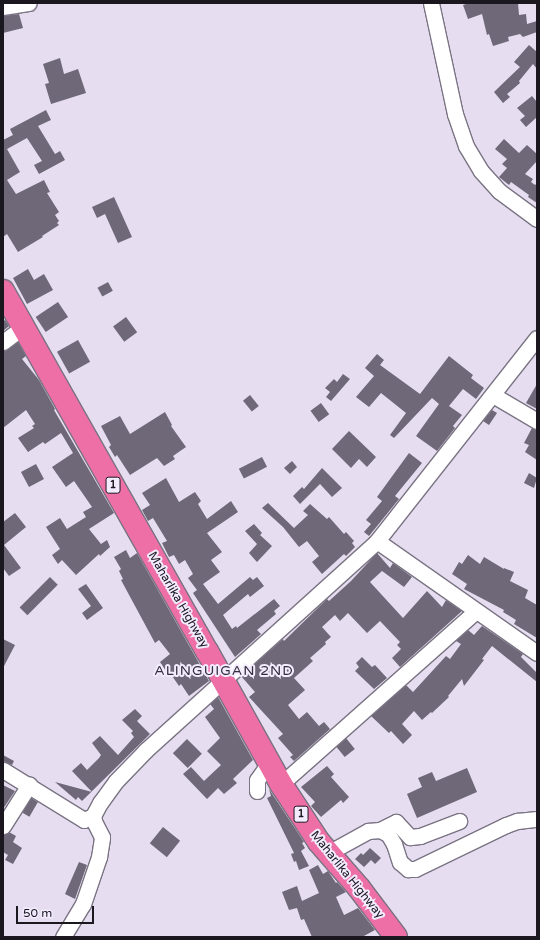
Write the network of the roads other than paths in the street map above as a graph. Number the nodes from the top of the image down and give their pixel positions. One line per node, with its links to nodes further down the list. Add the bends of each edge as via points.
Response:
1 (28, 3): 3 (street)
2 (431, 3): 4 (street, via 455,114 466,146 481,171 499,191)
3 (3, 7)
4 (537, 219)
5 (3, 291): 6 (highway, Maharlika Highway / 1)
6 (23, 327): 8 (street); 14 (highway, Maharlika Highway / 1)
7 (537, 338): 9 (street)
8 (3, 342)
9 (493, 395): 10 (street); 11 (street)
10 (537, 421)
11 (377, 541): 12 (street); 14 (street)
12 (475, 612): 13 (street); 17 (street)
13 (537, 653)
14 (223, 680): 15 (highway, Maharlika Highway / 1); 20 (street, via 116,781)
15 (269, 763): 17 (highway, Maharlika Highway / 1); 19 (street, via 257,780)
16 (3, 770): 18 (street)
17 (281, 784): 25 (highway, Maharlika Highway / 1)
18 (29, 785): 20 (street, via 84,820); 23 (street)
19 (257, 791)
20 (93, 816): 26 (street, via 102,837 99,857 82,904)
21 (537, 819): 24 (street, via 506,825 415,869 408,869 400,862 388,834)
22 (459, 820): 24 (street, via 420,836 410,837 396,822)
23 (3, 826)
24 (380, 830): 25 (street, via 368,831)
25 (328, 853): 27 (highway, Maharlika Highway / 1, via 359,888)
26 (63, 937)
27 (396, 937)

